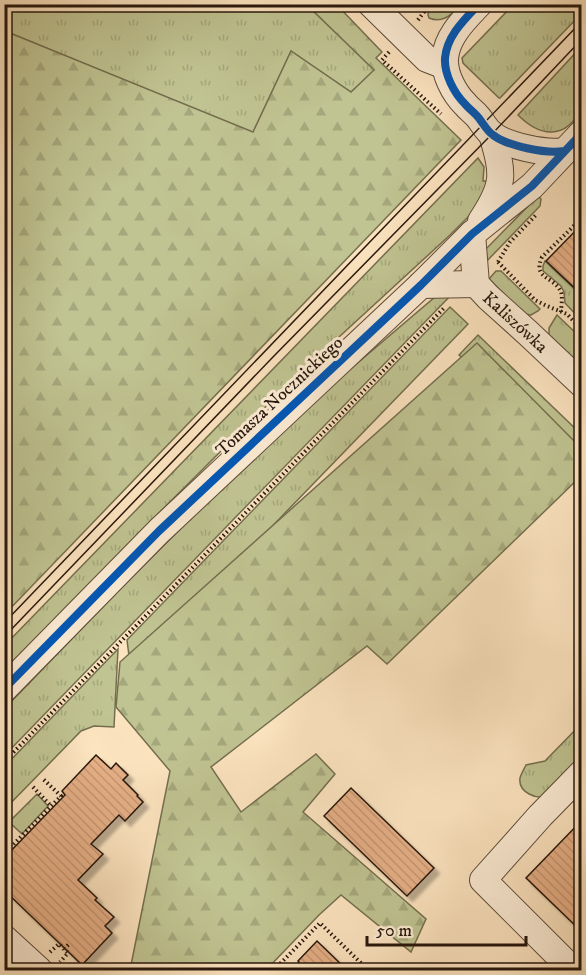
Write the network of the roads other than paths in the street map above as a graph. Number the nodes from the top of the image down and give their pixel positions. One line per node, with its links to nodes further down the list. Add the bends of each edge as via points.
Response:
1 (371, 4): 3 (street, via 427,59)
2 (479, 4): 3 (street, via 453,34)
3 (445, 66): 5 (street, via 463,103)
4 (582, 132): 6 (street, Tomasza Nocznickiego)
5 (492, 134): 6 (street, via 537,150); 7 (street, Tomasza Nocznickiego, via 501,179 494,202)
6 (564, 151): 7 (street, Tomasza Nocznickiego, via 532,186)
7 (472, 234): 8 (street, Kaliszówka); 9 (street, Tomasza Nocznickiego)
8 (476, 284): 9 (street, Kaliszówka); 10 (street, Kaliszówka)
9 (421, 285): 11 (street, Tomasza Nocznickiego, via 159,531)
10 (582, 384)
11 (4, 690)
12 (582, 773): 15 (street, via 483,880)
13 (4, 938): 14 (street)
14 (46, 965)
15 (573, 970)

